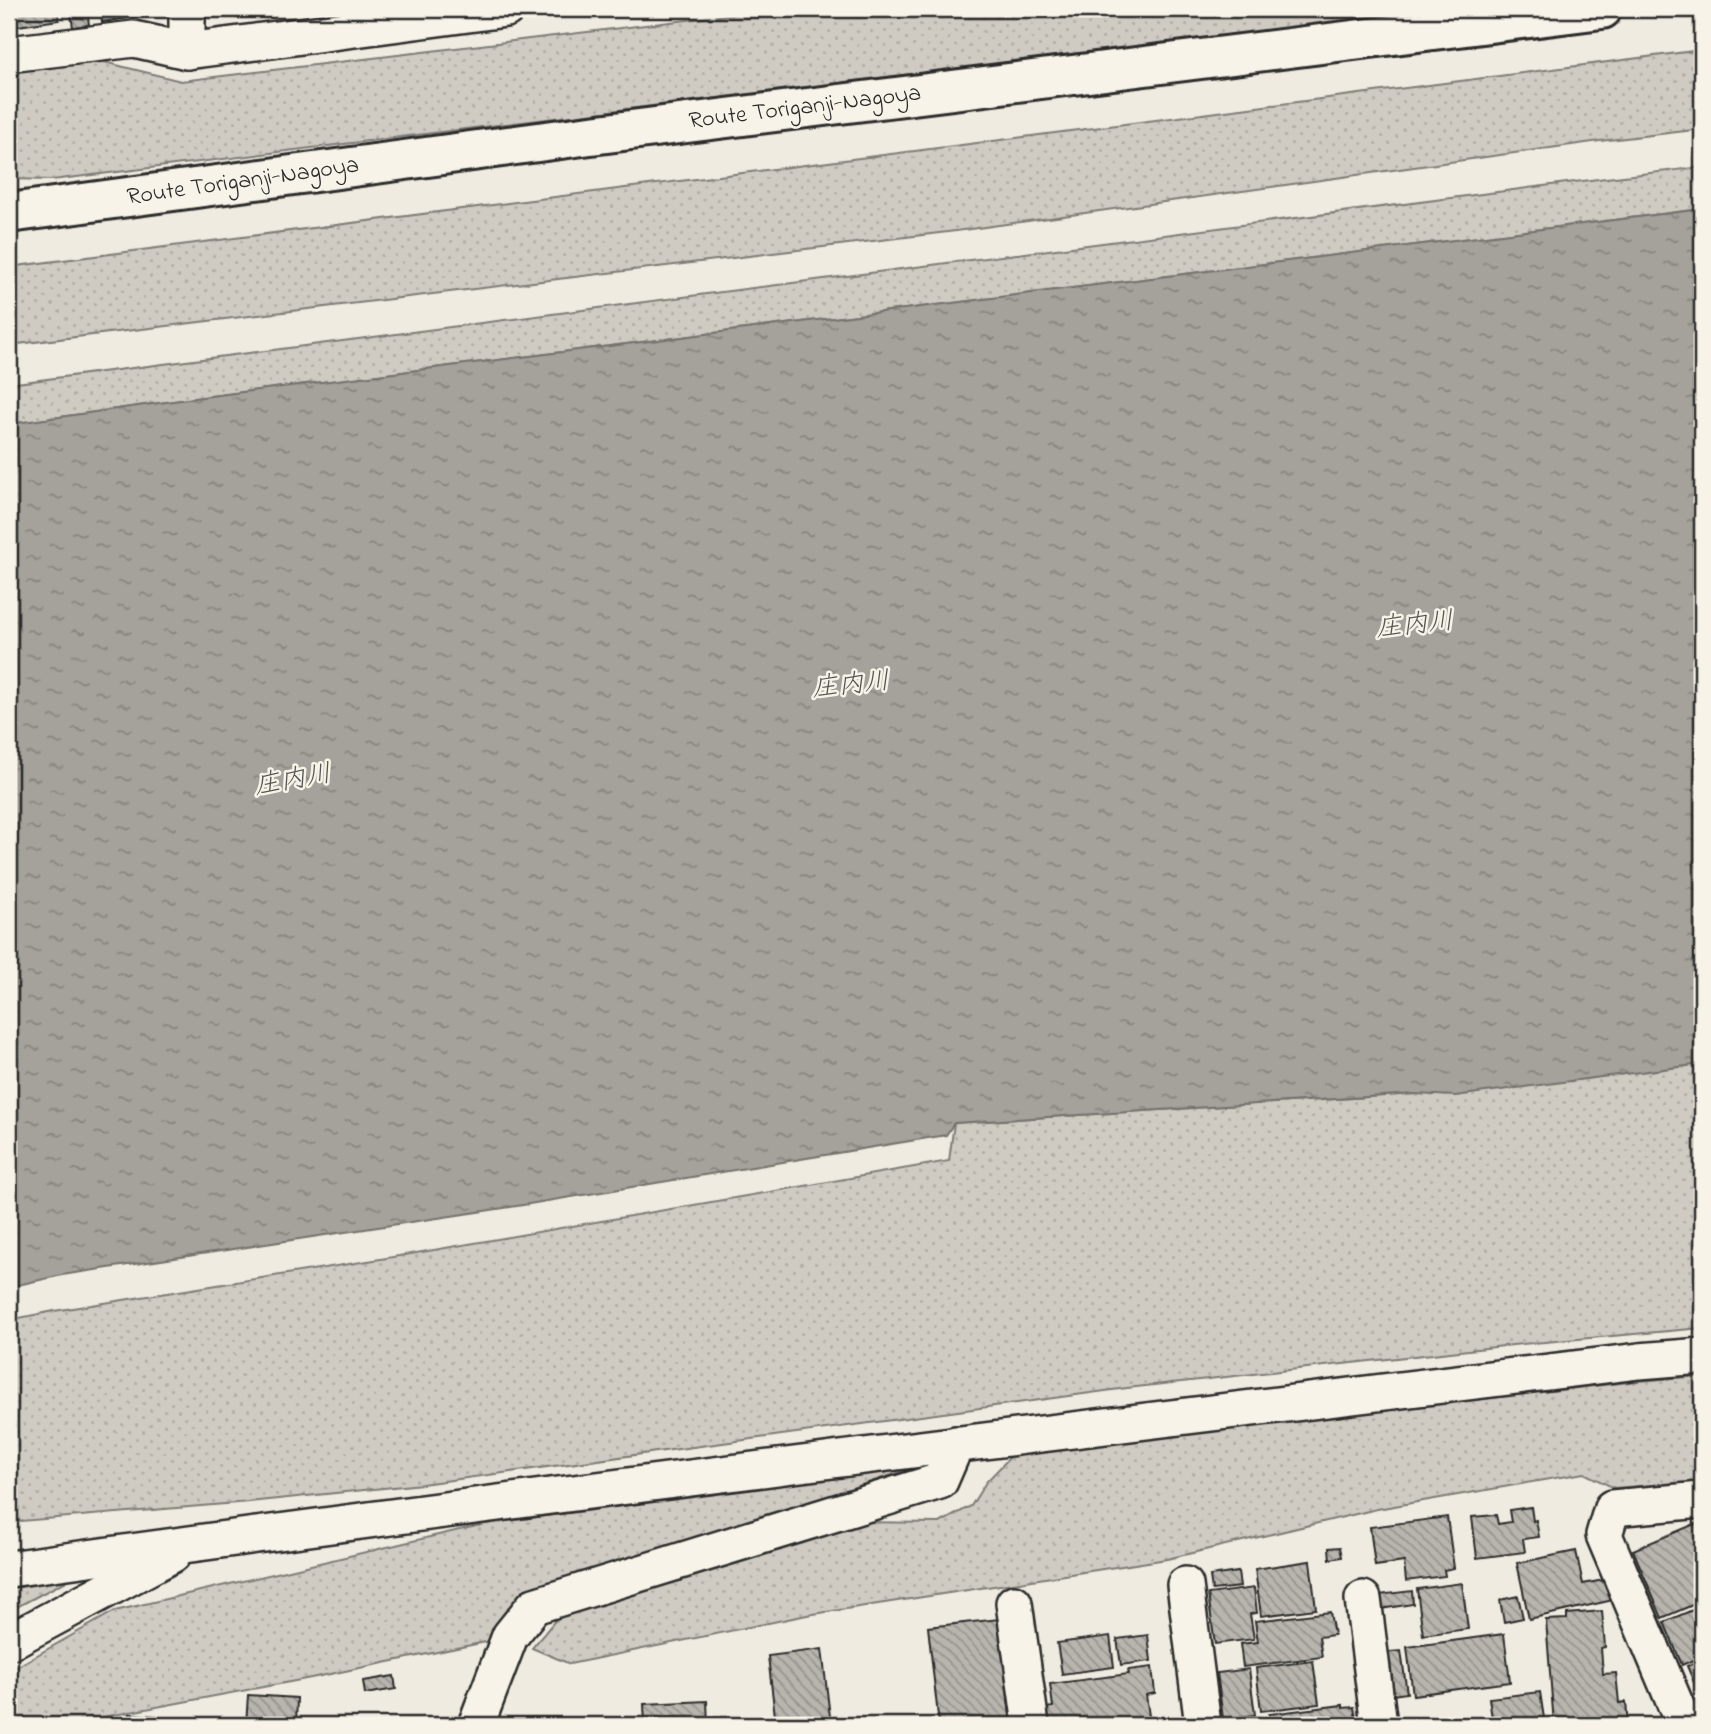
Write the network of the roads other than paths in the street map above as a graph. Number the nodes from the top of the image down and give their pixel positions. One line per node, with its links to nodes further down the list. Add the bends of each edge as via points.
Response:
1 (187, 9): 4 (street)
2 (506, 9): 4 (street)
3 (1602, 9): 6 (main road, Route Toriganji-Nagoya, via 569,138)
4 (187, 51): 5 (street, via 134,39)
5 (9, 54)
6 (9, 214)
7 (1702, 1356): 8 (street)
8 (956, 1444): 10 (street); 16 (street, via 940,1481 534,1606 510,1636)
9 (1702, 1500): 20 (street, via 1612,1508 1604,1535)
10 (195, 1543): 11 (street); 15 (street)
11 (9, 1569)
12 (1185, 1585): 18 (street)
13 (1363, 1599): 19 (street)
14 (1014, 1603): 17 (street)
15 (9, 1642)
16 (476, 1725)
17 (1031, 1725)
18 (1203, 1725)
19 (1379, 1725)
20 (1687, 1725)

